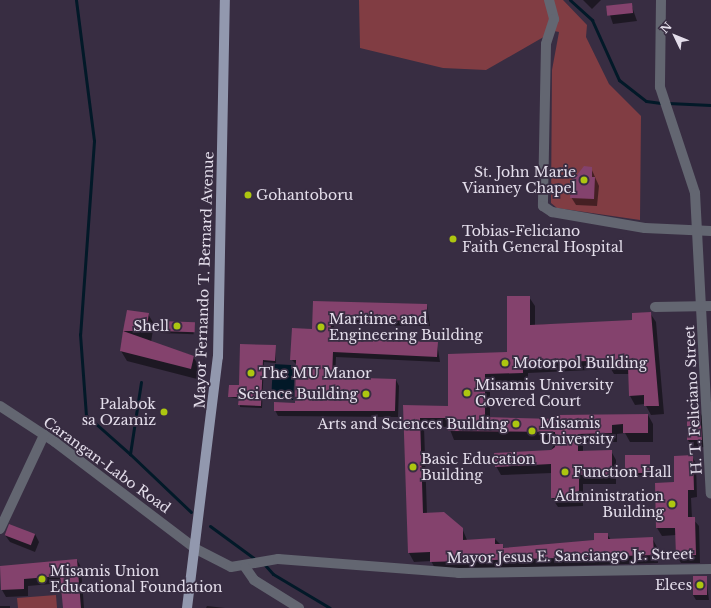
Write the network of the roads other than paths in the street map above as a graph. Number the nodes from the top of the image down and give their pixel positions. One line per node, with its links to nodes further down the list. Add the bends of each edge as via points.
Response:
1 (225, 0): 14 (main road, Mayor Fernando T. Bernard Avenue, via 218,357)
2 (549, 0): 4 (street, via 554,19 545,53 543,206 552,212 639,227)
3 (661, 0): 4 (street, H. T. Feliciano Street, via 660,88 692,177)
4 (698, 231): 5 (street); 6 (street, H. T. Feliciano Street)
5 (711, 231)
6 (707, 306): 7 (street); 8 (street, H. T. Feliciano Street)
7 (655, 307)
8 (708, 376): 11 (street, H. T. Feliciano Street)
9 (0, 406): 10 (street, Carangan-Labo Road)
10 (44, 435): 13 (street); 14 (street, Carangan-Labo Road)
11 (710, 445): 12 (street, H. T. Feliciano Street)
12 (711, 494)
13 (0, 529)
14 (196, 549): 15 (street, Mayor Jesus E. Sanciango Jr. Street, via 224,565); 17 (main road, Mayor Fernando T. Bernard Avenue)
15 (245, 567): 16 (street, Mayor Jesus E. Sanciango Jr. Street, via 278,559 466,573); 18 (street, via 254,580)
16 (711, 569)
17 (187, 608)
18 (299, 608)

